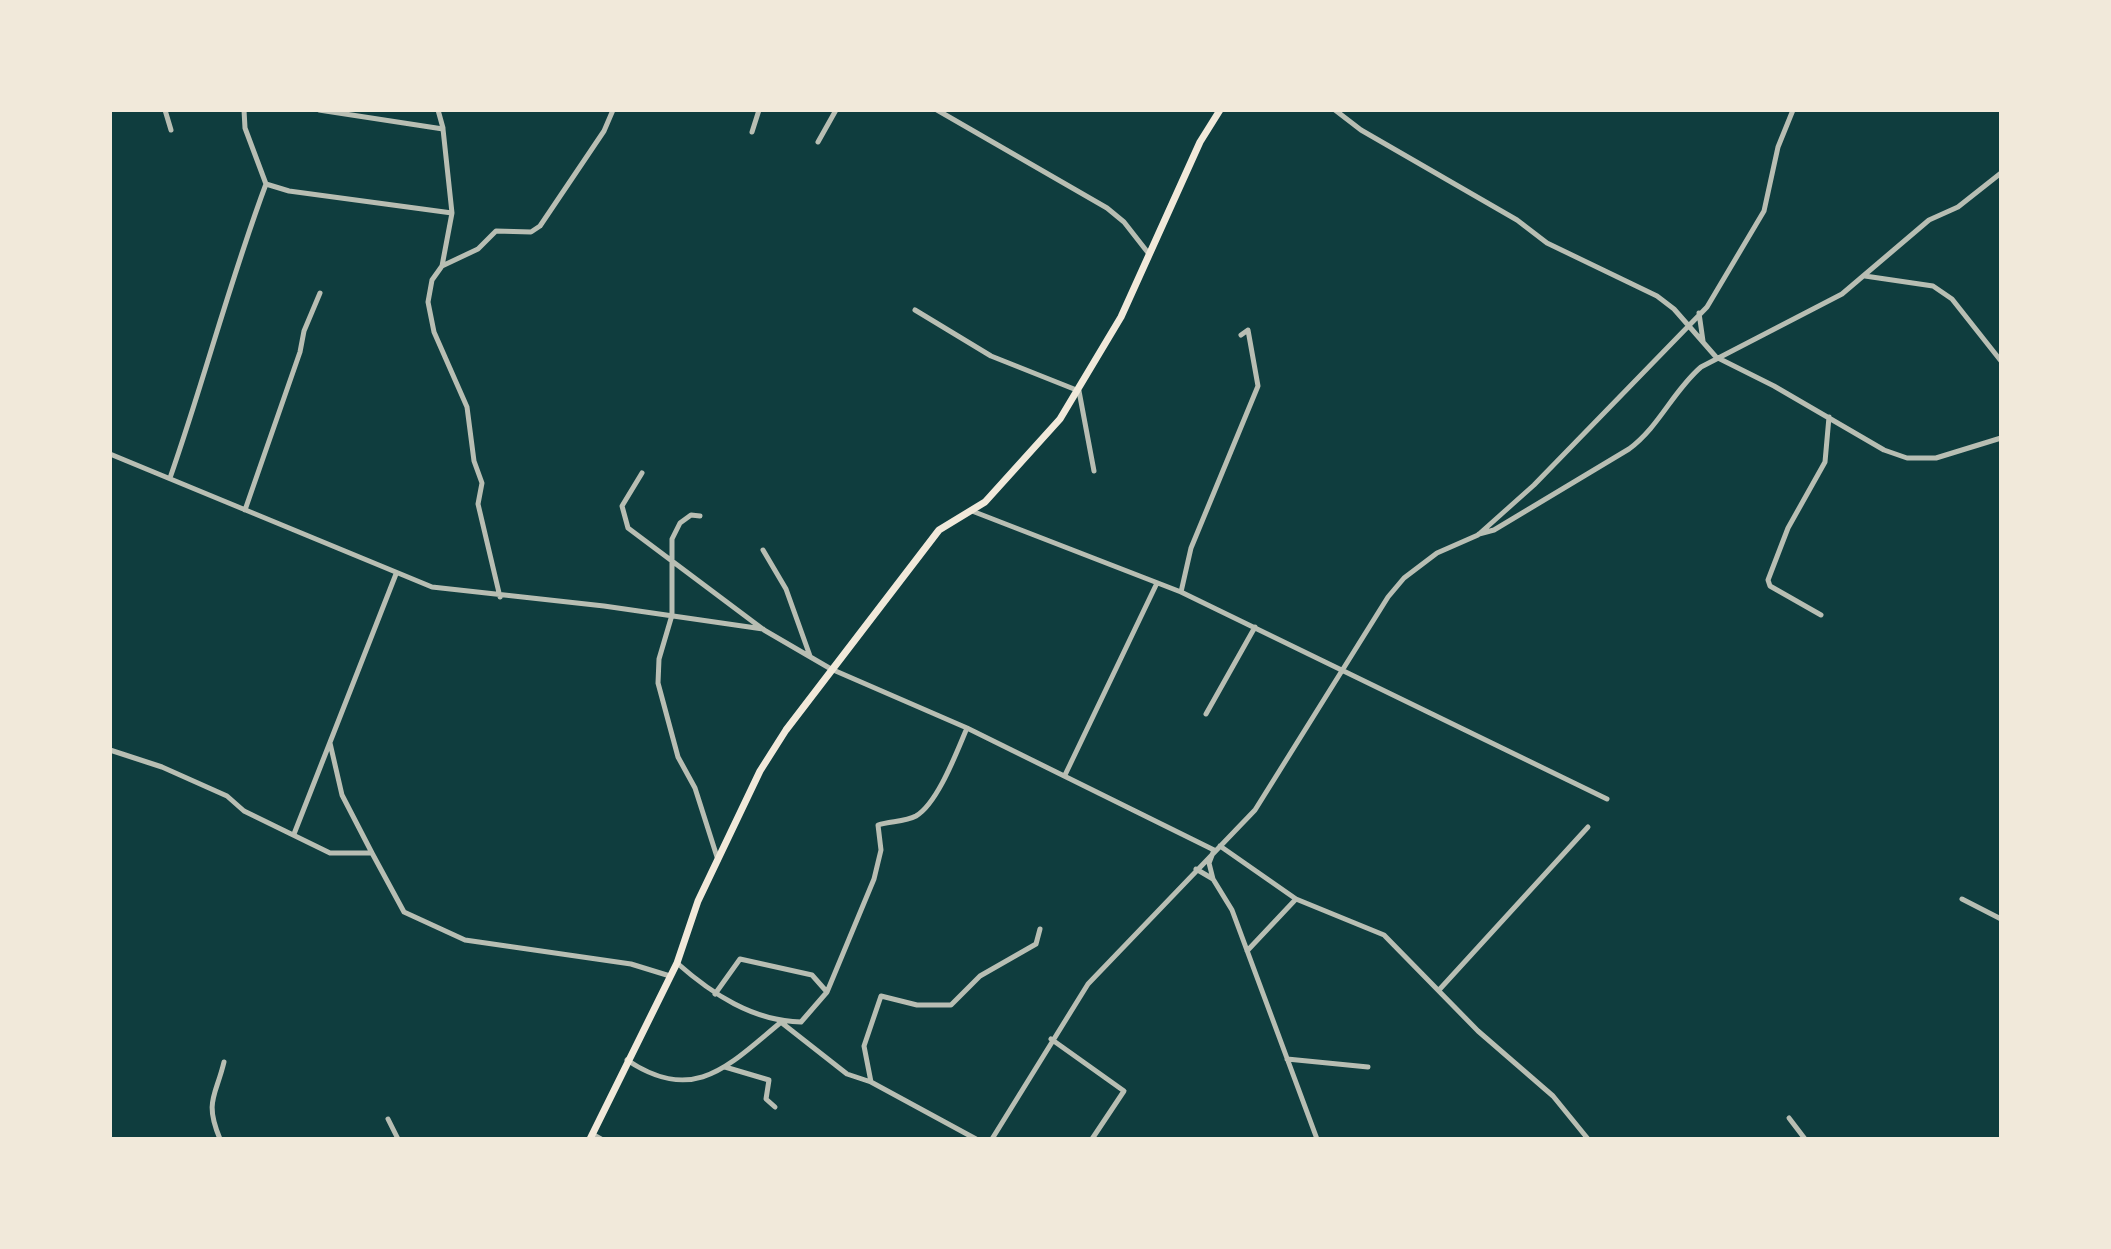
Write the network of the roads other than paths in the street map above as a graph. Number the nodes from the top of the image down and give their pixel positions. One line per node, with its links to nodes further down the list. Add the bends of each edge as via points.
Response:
1 (165, 110): 13 (street)
2 (244, 110): 17 (street, via 245,128)
3 (319, 110): 12 (street)
4 (438, 110): 12 (street)
5 (613, 110): 20 (street, via 537,229 497,230 478,249)
6 (759, 110): 14 (street)
7 (836, 110): 15 (street)
8 (937, 110): 19 (street, via 1107,208)
9 (1220, 110): 19 (main road)
10 (1335, 110): 25 (street, via 1547,243 1657,296)
11 (1793, 110): 24 (street, via 1760,219 1720,288)
12 (443, 129): 18 (street)
13 (171, 130)
14 (752, 132)
15 (818, 142)
16 (2001, 173): 21 (street, via 1958,207 1929,220)
17 (266, 184): 18 (street); 36 (street)
18 (452, 213): 20 (street)
19 (1149, 254): 30 (main road)
20 (442, 266): 46 (street, via 432,280 428,306 467,407 482,483 478,504)
21 (1864, 275): 28 (street, via 1842,294 1778,330); 29 (street, via 1933,286 1952,299)
22 (320, 293): 37 (street)
23 (915, 310): 30 (street, via 991,356)
24 (1699, 313): 25 (street); 27 (street)
25 (1687, 323): 27 (street); 40 (street, via 1544,475)
26 (1241, 335): 45 (street, via 1248,330 1258,386 1191,548)
27 (1703, 342): 28 (street)
28 (1716, 357): 31 (street); 40 (street, via 1683,383 1639,442)
29 (2001, 361)
30 (1079, 391): 34 (street); 38 (main road, via 1044,439)
31 (1829, 417): 32 (street, via 1907,458 1936,458); 48 (street, via 1825,462 1788,528 1768,580)
32 (2001, 438)
33 (110, 454): 36 (street)
34 (1094, 471)
35 (642, 473): 42 (street, via 625,497 625,521)
36 (170, 478): 37 (street)
37 (245, 510): 43 (street)
38 (971, 511): 44 (street); 52 (main road, via 939,530)
39 (700, 516): 42 (street, via 689,516 676,530)
40 (1478, 535): 53 (street, via 1437,553 1404,578)
41 (763, 550): 51 (street, via 786,589)
42 (671, 560): 47 (street); 50 (street)
43 (396, 574): 46 (street, via 432,587); 56 (street)
44 (1157, 583): 45 (street); 58 (street)
45 (1181, 592): 49 (street)
46 (500, 597): 47 (street)
47 (672, 615): 50 (street); 64 (street, via 659,659 659,690 678,757 695,788)
48 (1821, 615)
49 (1255, 627): 53 (street); 54 (street)
50 (764, 630): 51 (street)
51 (810, 657): 52 (street)
52 (831, 669): 55 (street); 64 (main road, via 760,771)
53 (1342, 669): 59 (street); 62 (street, via 1255,810)
54 (1206, 714)
55 (967, 728): 58 (street); 75 (street, via 923,809 914,817 878,825 881,850 874,879)
56 (330, 740): 61 (street); 63 (street, via 342,795)
57 (110, 750): 61 (street, via 227,796 244,811)
58 (1065, 775): 62 (street)
59 (1607, 799)
60 (1588, 827): 74 (street)
61 (294, 834): 63 (street, via 330,853)
62 (1217, 848): 65 (street); 66 (street, via 1209,863); 67 (street)
63 (372, 853): 73 (street, via 404,912 465,940 631,964)
64 (718, 860): 72 (main road)
65 (1196, 869): 66 (street); 78 (street, via 1088,984)
66 (1213, 879): 71 (street)
67 (1296, 899): 71 (street); 74 (street, via 1384,935)
68 (1962, 899): 69 (street)
69 (2001, 919)
70 (1040, 929): 84 (street, via 1036,944 980,976 951,1005 910,1004 881,996 864,1046)
71 (1247, 951): 79 (street)
72 (677, 963): 73 (main road); 76 (street)
73 (670, 976): 80 (main road)
74 (1439, 990): 96 (street, via 1553,1096)
75 (827, 992): 76 (street, via 812,975 740,959); 77 (street, via 801,1022)
76 (715, 994): 77 (street)
77 (781, 1022): 82 (street); 84 (street, via 847,1074)
78 (1051, 1039): 93 (street); 94 (street, via 1124,1091)
79 (1287, 1059): 83 (street); 95 (street)
80 (627, 1060): 82 (street, via 642,1070 688,1083); 88 (main road)
81 (224, 1062): 89 (street, via 212,1093)
82 (724, 1067): 85 (street, via 769,1080 766,1099)
83 (1368, 1067)
84 (871, 1082): 92 (street)
85 (775, 1107)
86 (1789, 1118): 97 (street)
87 (388, 1119): 90 (street)
88 (591, 1136): 91 (street)
89 (220, 1139)
90 (398, 1139)
91 (601, 1139)
92 (976, 1139)
93 (992, 1139)
94 (1092, 1139)
95 (1317, 1139)
96 (1588, 1139)
97 (1805, 1139)

